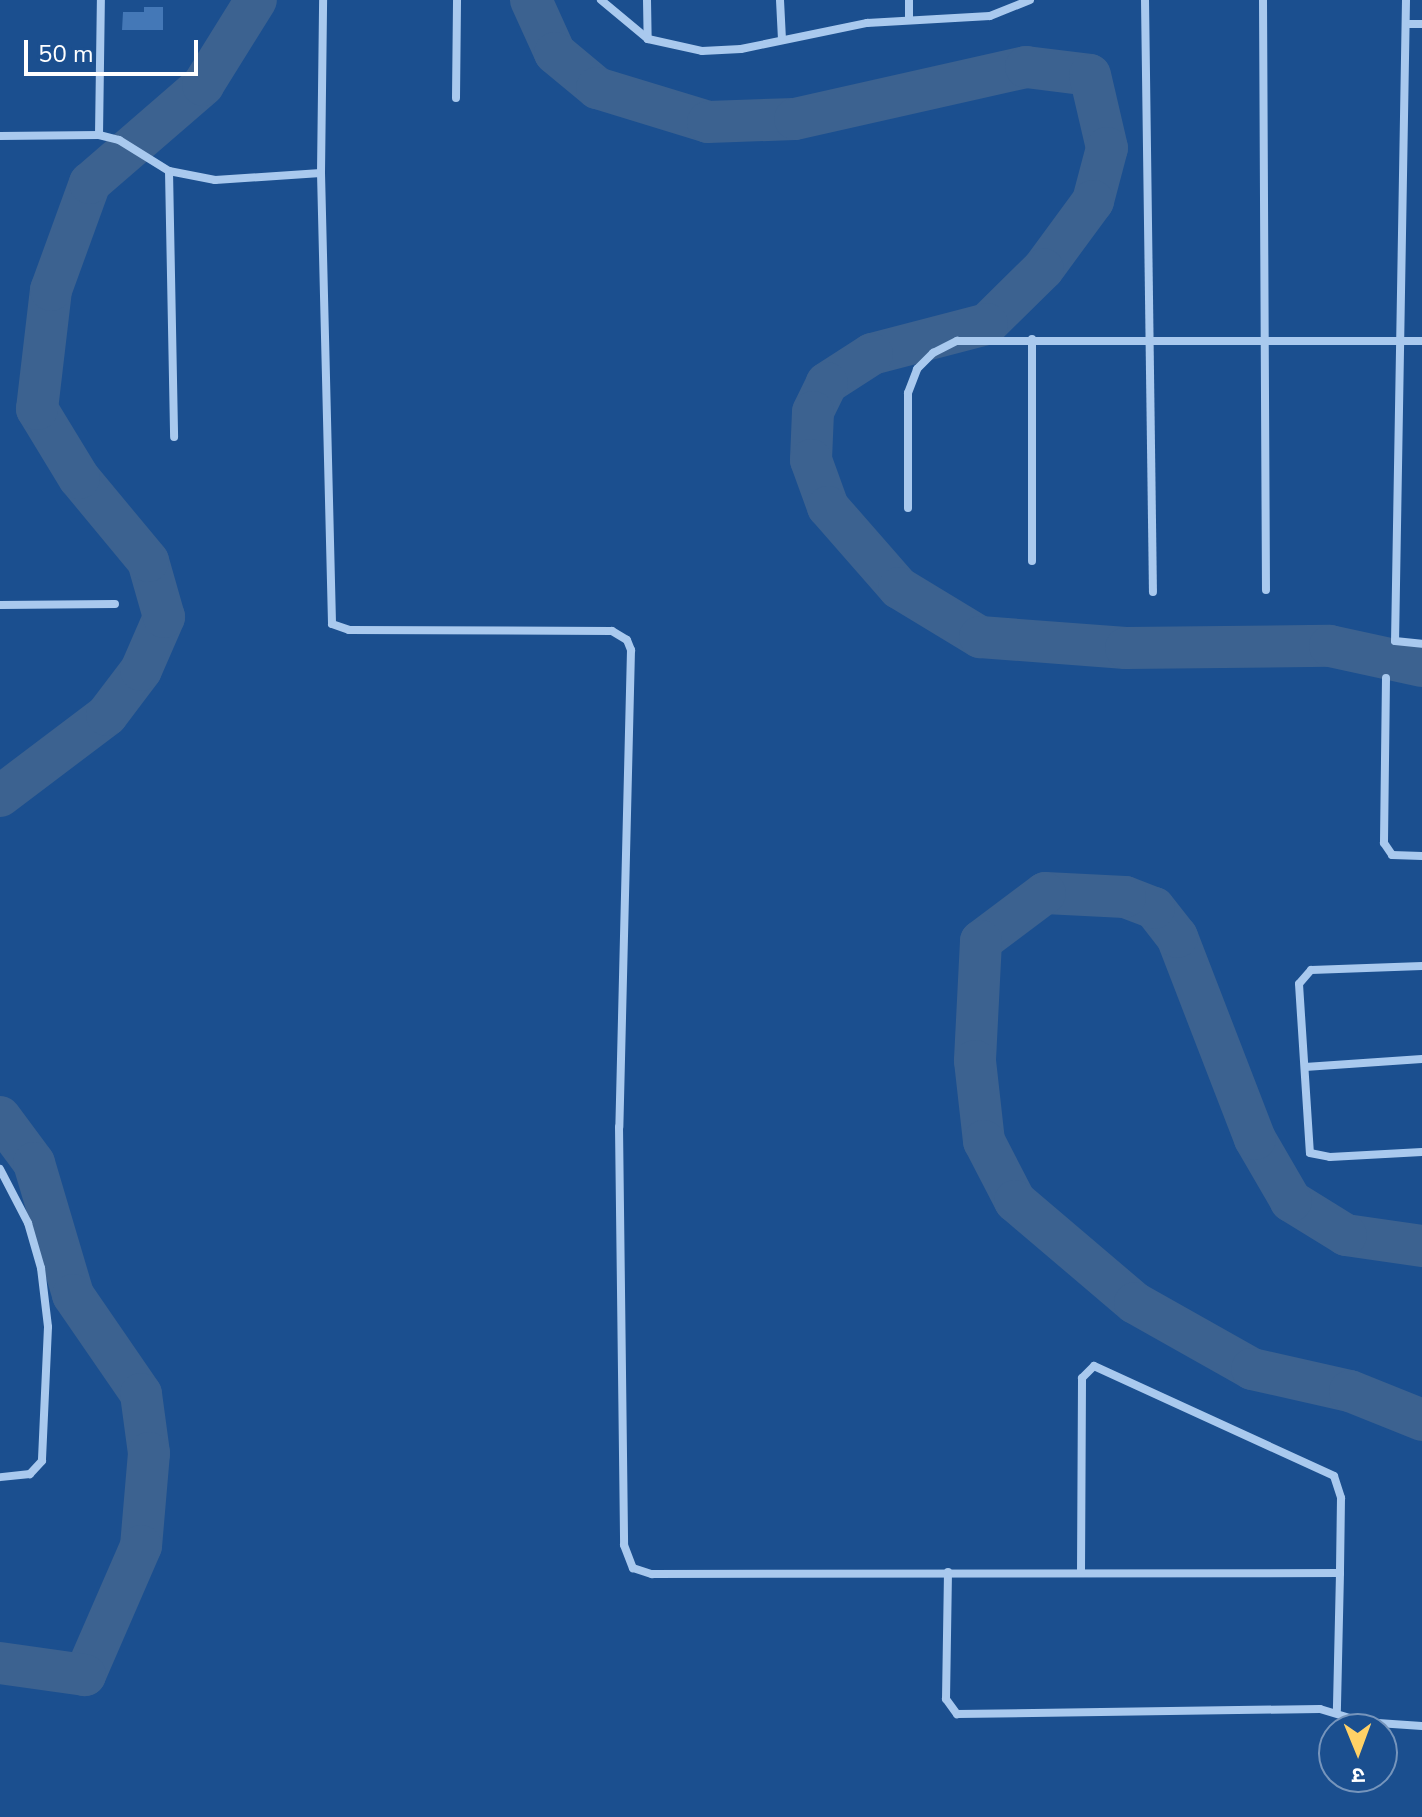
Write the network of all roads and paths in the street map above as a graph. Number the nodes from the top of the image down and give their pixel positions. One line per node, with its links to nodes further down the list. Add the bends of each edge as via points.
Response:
1 (101, 0): 18 (street)
2 (323, 0): 21 (street)
3 (457, 0): 17 (street)
4 (601, 0): 15 (street)
5 (647, 0): 15 (street)
6 (780, 0): 16 (street)
7 (909, 0): 12 (street)
8 (1030, 0): 12 (street, via 990,16)
9 (1145, 0): 23 (street)
10 (1263, 0): 24 (street)
11 (1406, 0): 13 (street)
12 (909, 20): 16 (street)
13 (1406, 24): 14 (street); 25 (street)
14 (1422, 24)
15 (648, 39): 16 (street, via 702,51)
16 (782, 40)
17 (456, 98)
18 (99, 135): 19 (street); 20 (street, via 119,140)
19 (0, 136)
20 (169, 171): 21 (street, via 215,180); 27 (street)
21 (321, 173): 43 (street, via 332,624 349,630 612,631 627,640 631,650 619,1127 628,1558 633,1568 652,1574)
22 (1032, 339): 23 (street); 28 (street, via 957,341 917,369 904,421); 29 (street)
23 (1149, 340): 24 (street); 31 (street)
24 (1265, 341): 25 (street); 30 (street)
25 (1403, 341): 26 (street); 34 (street, via 1395,641)
26 (1422, 341)
27 (174, 437)
28 (908, 508)
29 (1032, 561)
30 (1266, 590)
31 (1153, 592)
32 (115, 604): 33 (street)
33 (0, 605)
34 (1422, 644)
35 (1386, 678): 36 (street, via 1384,843 1392,855)
36 (1422, 856)
37 (1422, 966): 39 (street, via 1304,973 1299,984)
38 (1422, 1059): 39 (street)
39 (1305, 1067): 40 (street, via 1310,1153 1330,1157)
40 (1422, 1152)
41 (0, 1169): 42 (street, via 28,1223 41,1268 48,1327 42,1461 30,1474)
42 (0, 1477)
43 (948, 1572): 44 (street); 46 (street, via 945,1690 949,1709 957,1714)
44 (1081, 1572): 45 (street); 45 (street, via 1082,1378 1094,1366 1334,1476 1341,1498)
45 (1340, 1573): 46 (street)
46 (1337, 1710): 47 (street, via 1363,1722)
47 (1422, 1726)

